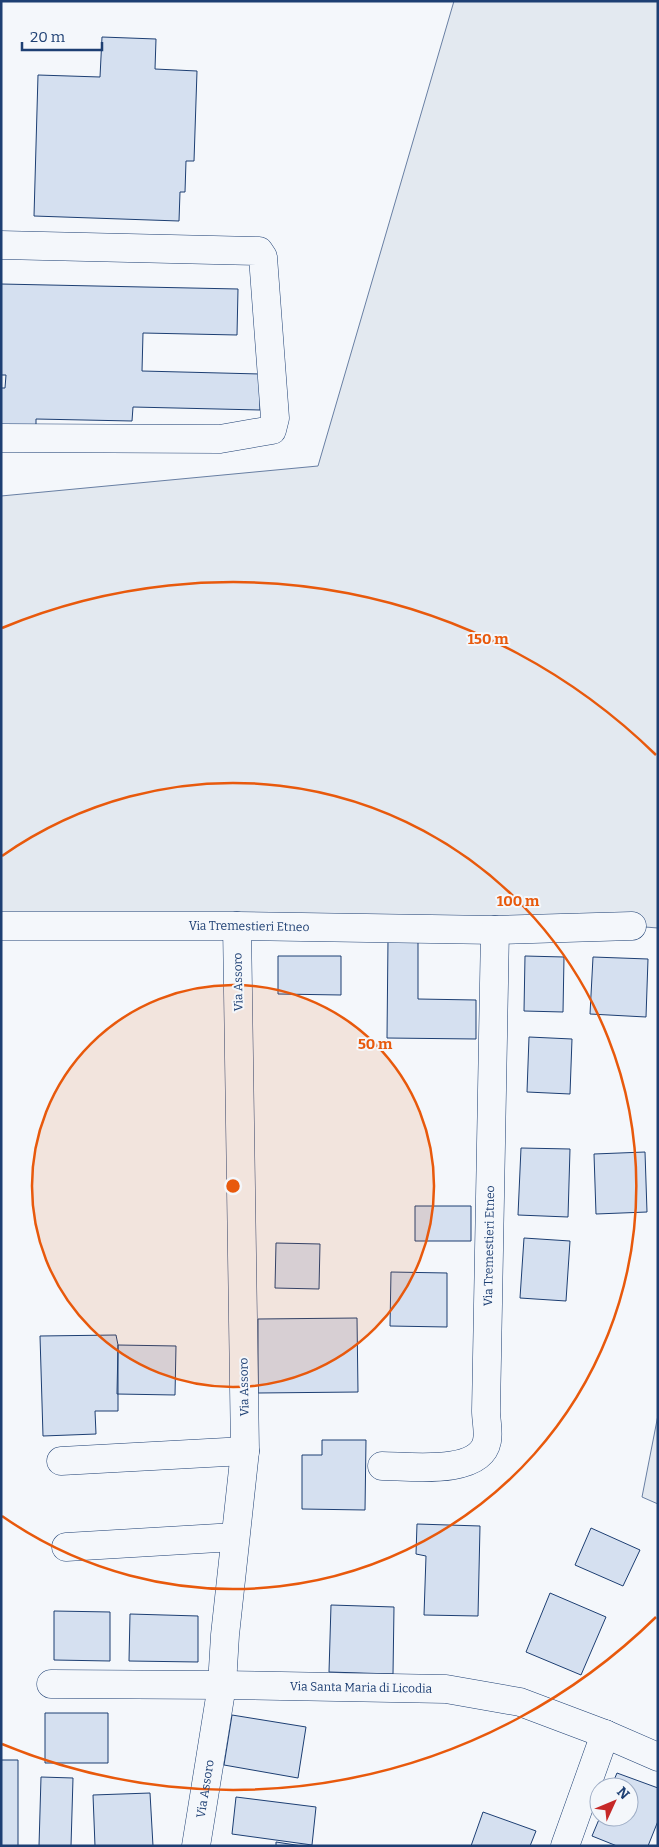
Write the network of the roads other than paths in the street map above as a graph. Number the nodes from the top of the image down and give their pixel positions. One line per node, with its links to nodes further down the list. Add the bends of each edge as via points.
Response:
1 (1, 246): 2 (street, via 259,251 263,257 275,418 272,430 220,439)
2 (1, 438)
3 (1, 926): 4 (street, Via Tremestieri Etneo)
4 (237, 926): 6 (street, Via Tremestieri Etneo); 7 (street, Via Assoro)
5 (632, 926): 6 (street, Via Tremestieri Etneo)
6 (495, 930): 9 (street, Via Tremestieri Etneo, via 487,1442 477,1458 454,1467)
7 (245, 1451): 8 (street); 10 (street, Via Assoro)
8 (61, 1461)
9 (382, 1466)
10 (235, 1537): 11 (street); 13 (street, Via Assoro)
11 (66, 1547)
12 (51, 1684): 13 (street, Via Santa Maria di Licodia)
13 (222, 1685): 14 (street, Via Santa Maria di Licodia, via 446,1689 520,1702); 16 (street, Via Assoro)
14 (605, 1734): 15 (street, Via Santa Maria di Licodia); 17 (street)
15 (658, 1757)
16 (196, 1846)
17 (565, 1846)

